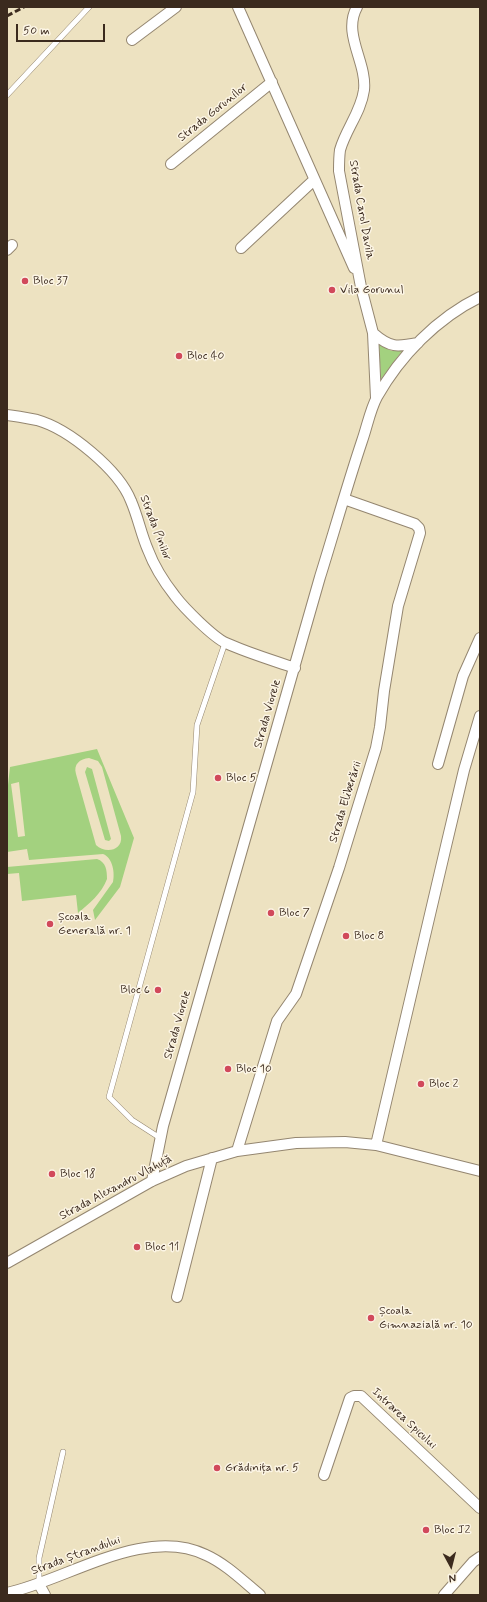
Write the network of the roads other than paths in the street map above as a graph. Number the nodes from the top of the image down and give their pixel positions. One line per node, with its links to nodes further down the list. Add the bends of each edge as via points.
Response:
1 (89, 7): 7 (lane)
2 (176, 7): 5 (street)
3 (238, 7): 6 (street)
4 (357, 7): 11 (street, Strada Carol Davila, via 353,14 352,30 364,90 341,148 339,171)
5 (132, 40)
6 (272, 82): 8 (street, Strada Gorunilor); 9 (street)
7 (7, 95)
8 (171, 164)
9 (314, 180): 10 (street); 11 (street)
10 (241, 248)
11 (361, 287): 13 (street, Strada Carol Davila)
12 (480, 297): 14 (street, Strada Viorele, via 444,319)
13 (374, 333): 14 (street, via 390,345 405,346); 15 (street, Strada Carol Davila)
14 (418, 343): 15 (street, Strada Viorele, via 390,376)
15 (376, 398): 17 (street, Strada Viorele)
16 (7, 415): 19 (street, Strada Pinilor, via 37,420 57,429 91,452 105,466 120,482 131,500 148,550 165,582 192,615)
17 (344, 499): 20 (street, Strada Viorele); 25 (street, Strada Eliberării, via 415,524 420,533 398,606 374,756 296,994 277,1021)
18 (480, 638): 22 (street, via 463,676)
19 (225, 643): 20 (street, Strada Pinilor); 23 (lane, via 197,725 193,792 109,1098 132,1120)
20 (294, 668): 23 (street, Strada Viorele)
21 (480, 716): 24 (street, via 464,770)
22 (438, 764)
23 (160, 1138): 28 (street, Strada Viorele)
24 (376, 1145): 25 (street, Strada Alexandru Vlahuță, via 302,1142); 27 (street, Strada Alexandru Vlahuță)
25 (236, 1151): 26 (street, Strada Alexandru Vlahuță)
26 (212, 1158): 28 (street, Strada Alexandru Vlahuță); 30 (street)
27 (480, 1171)
28 (152, 1181): 29 (street, Strada Alexandru Vlahuță)
29 (7, 1263)
30 (177, 1297)
31 (63, 1452): 35 (lane, via 39,1558)
32 (324, 1475): 33 (street, Intrarea Spicului, via 350,1398 357,1395)
33 (480, 1508)
34 (480, 1557): 39 (street)
35 (39, 1584): 36 (street, Strada Ștrandului); 37 (street); 38 (street, Strada Ștrandului, via 116,1554 163,1546 207,1555)
36 (7, 1593)
37 (45, 1595)
38 (260, 1595)
39 (444, 1595)

